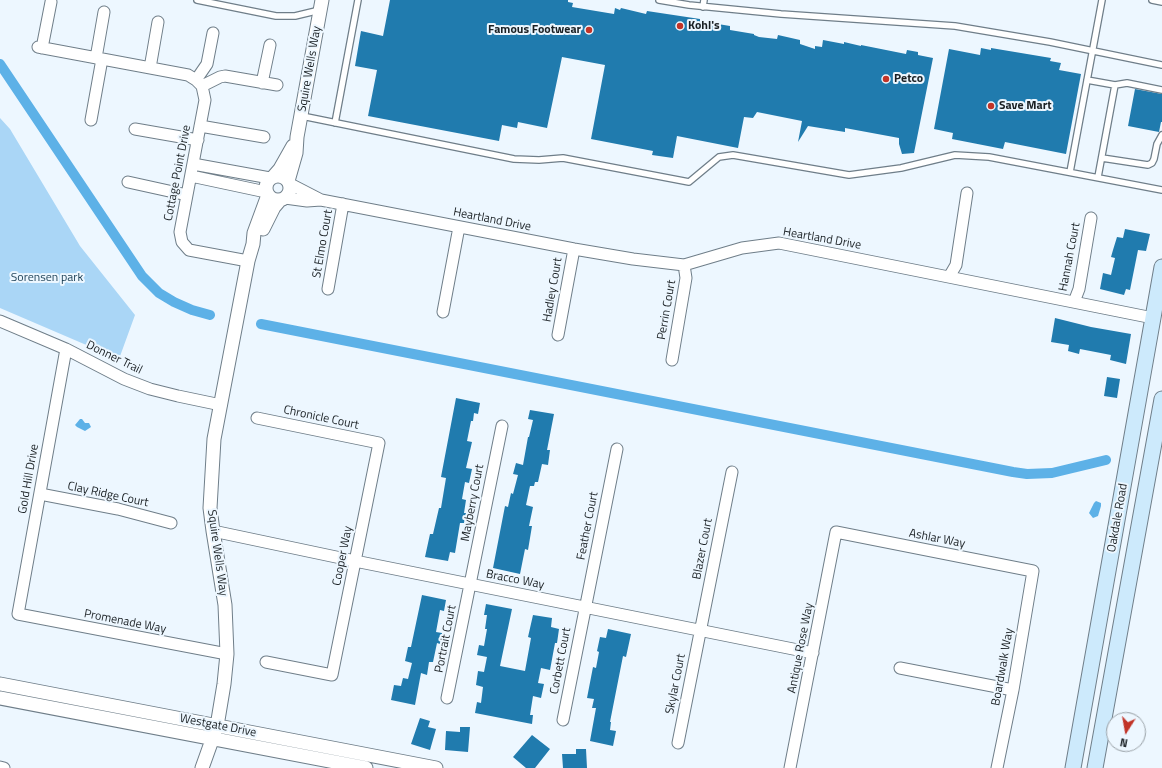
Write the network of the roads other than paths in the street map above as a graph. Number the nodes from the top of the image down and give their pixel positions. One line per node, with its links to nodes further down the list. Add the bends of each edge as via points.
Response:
1 (197, 0): 10 (lane, via 276,16 295,16)
2 (358, 0): 28 (lane)
3 (659, 0): 9 (lane)
4 (704, 0): 11 (lane)
5 (1102, 0): 16 (lane)
6 (1152, 0): 8 (lane)
7 (51, 2): 17 (street, via 40,47)
8 (1162, 2)
9 (694, 3): 11 (lane)
10 (321, 5): 26 (street, Squire Wells Way)
11 (703, 7): 16 (lane, via 955,26)
12 (104, 12): 17 (street)
13 (158, 22): 19 (street)
14 (213, 33): 21 (street, via 207,64)
15 (270, 45): 22 (street)
16 (1092, 51): 18 (lane); 20 (lane)
17 (99, 58): 19 (street); 27 (street)
18 (1162, 65)
19 (150, 68): 21 (street, via 188,75)
20 (1087, 80): 24 (lane); 38 (lane)
21 (199, 83): 22 (street, via 225,76); 29 (street, Cottage Point Drive, via 205,100)
22 (262, 83): 23 (street)
23 (277, 85)
24 (1115, 85): 25 (lane, via 1127,83); 35 (lane)
25 (1162, 90)
26 (302, 116): 28 (lane); 33 (street, Squire Wells Way)
27 (90, 120)
28 (335, 123): 38 (lane, via 514,159 563,158 689,182 719,157 733,155 849,175 902,168 955,155 989,157)
29 (200, 126): 32 (street); 34 (street, Cottage Point Drive)
30 (135, 129): 34 (street)
31 (1162, 135): 35 (lane, via 1154,159 1148,165)
32 (264, 137)
33 (297, 137): 40 (street, Squire Wells Way, via 280,169); 43 (street, Squire Wells Way)
34 (198, 140): 36 (street, Cottage Point Drive)
35 (1102, 158): 41 (lane)
36 (193, 164): 37 (street); 39 (street, Cottage Point Drive)
37 (230, 172): 40 (street); 44 (street)
38 (1070, 172): 41 (lane)
39 (191, 176): 44 (street); 48 (street, Cottage Point Drive)
40 (272, 177): 43 (street, via 281,176); 46 (street, via 267,182)
41 (1098, 177): 45 (lane)
42 (128, 182): 48 (street)
43 (289, 183): 49 (street, via 289,194); 50 (street, Heartland Drive)
44 (228, 184): 46 (street)
45 (1162, 190)
46 (267, 193): 49 (street, via 275,200); 54 (street, Squire Wells Way)
47 (967, 193): 59 (street, via 956,265)
48 (187, 195): 56 (street, Cottage Point Drive, via 180,232 182,242 190,250)
49 (283, 199): 50 (street, Heartland Drive); 54 (street, Squire Wells Way, via 274,207)
50 (321, 200): 51 (street, Heartland Drive)
51 (343, 204): 53 (street, Heartland Drive); 60 (street, St Elmo Court)
52 (1091, 218): 61 (street, Hannah Court, via 1080,289)
53 (459, 227): 55 (street, Heartland Drive); 62 (street)
54 (253, 244): 56 (street, Squire Wells Way)
55 (574, 249): 57 (street, Heartland Drive); 65 (street, Hadley Court)
56 (248, 261): 69 (street, Squire Wells Way)
57 (684, 265): 59 (street, Heartland Drive, via 742,248 779,244); 67 (street, Perrin Court, via 686,278)
58 (1162, 267): 63 (main road, Oakdale Road)
59 (949, 277): 61 (street, Heartland Drive)
60 (328, 289)
61 (1074, 302): 63 (street, Heartland Drive)
62 (443, 312)
63 (1153, 318): 104 (main road, Oakdale Road)
64 (0, 321): 66 (street, Donner Trail)
65 (558, 335)
66 (66, 349): 69 (street, Donner Trail, via 124,379 150,389); 75 (street, Gold Hill Drive)
67 (672, 360)
68 (1162, 400): 105 (main road, Oakdale Road)
69 (221, 405): 77 (street, Squire Wells Way, via 212,463 210,508)
70 (257, 418): 72 (street, Chronicle Court)
71 (502, 426): 81 (street, Mayberry Court)
72 (378, 443): 79 (street, Cooper Way)
73 (617, 449): 82 (street, Feather Court)
74 (732, 472): 84 (street, Blazer Court)
75 (40, 494): 76 (street, Clay Ridge Court, via 118,509); 83 (street, Gold Hill Drive)
76 (171, 523)
77 (213, 531): 79 (street, Bracco Way); 86 (street, Squire Wells Way, via 225,605)
78 (836, 532): 80 (street, Ashlar Way); 85 (street, Antique Rose Way)
79 (355, 561): 81 (street, Bracco Way); 87 (street, Cooper Way, via 332,675)
80 (1033, 571): 90 (street, Boardwalk Way)
81 (470, 584): 82 (street, Bracco Way); 92 (street, Portrait Court)
82 (585, 607): 84 (street, Bracco Way); 93 (street, Corbett Court)
83 (18, 614): 86 (street, Promenade Way)
84 (700, 630): 85 (street, Bracco Way); 96 (street, Skylar Court)
85 (813, 653): 102 (street, Antique Rose Way)
86 (226, 654): 94 (street, Squire Wells Way)
87 (266, 662)
88 (900, 668): 90 (street)
89 (0, 684): 94 (street, Westgate Drive)
90 (1013, 690): 103 (street, Boardwalk Way)
91 (0, 698): 95 (street, Westgate Drive)
92 (447, 698)
93 (563, 720)
94 (217, 726): 95 (street, Squire Wells Way); 101 (street, Westgate Drive)
95 (212, 739): 99 (street, Squire Wells Way); 100 (street, Westgate Drive)
96 (678, 743)
97 (0, 767): 98 (street)
98 (4, 768)
99 (202, 768)
100 (366, 768)
101 (436, 768)
102 (790, 768)
103 (997, 768)
104 (1073, 768)
105 (1095, 768)

